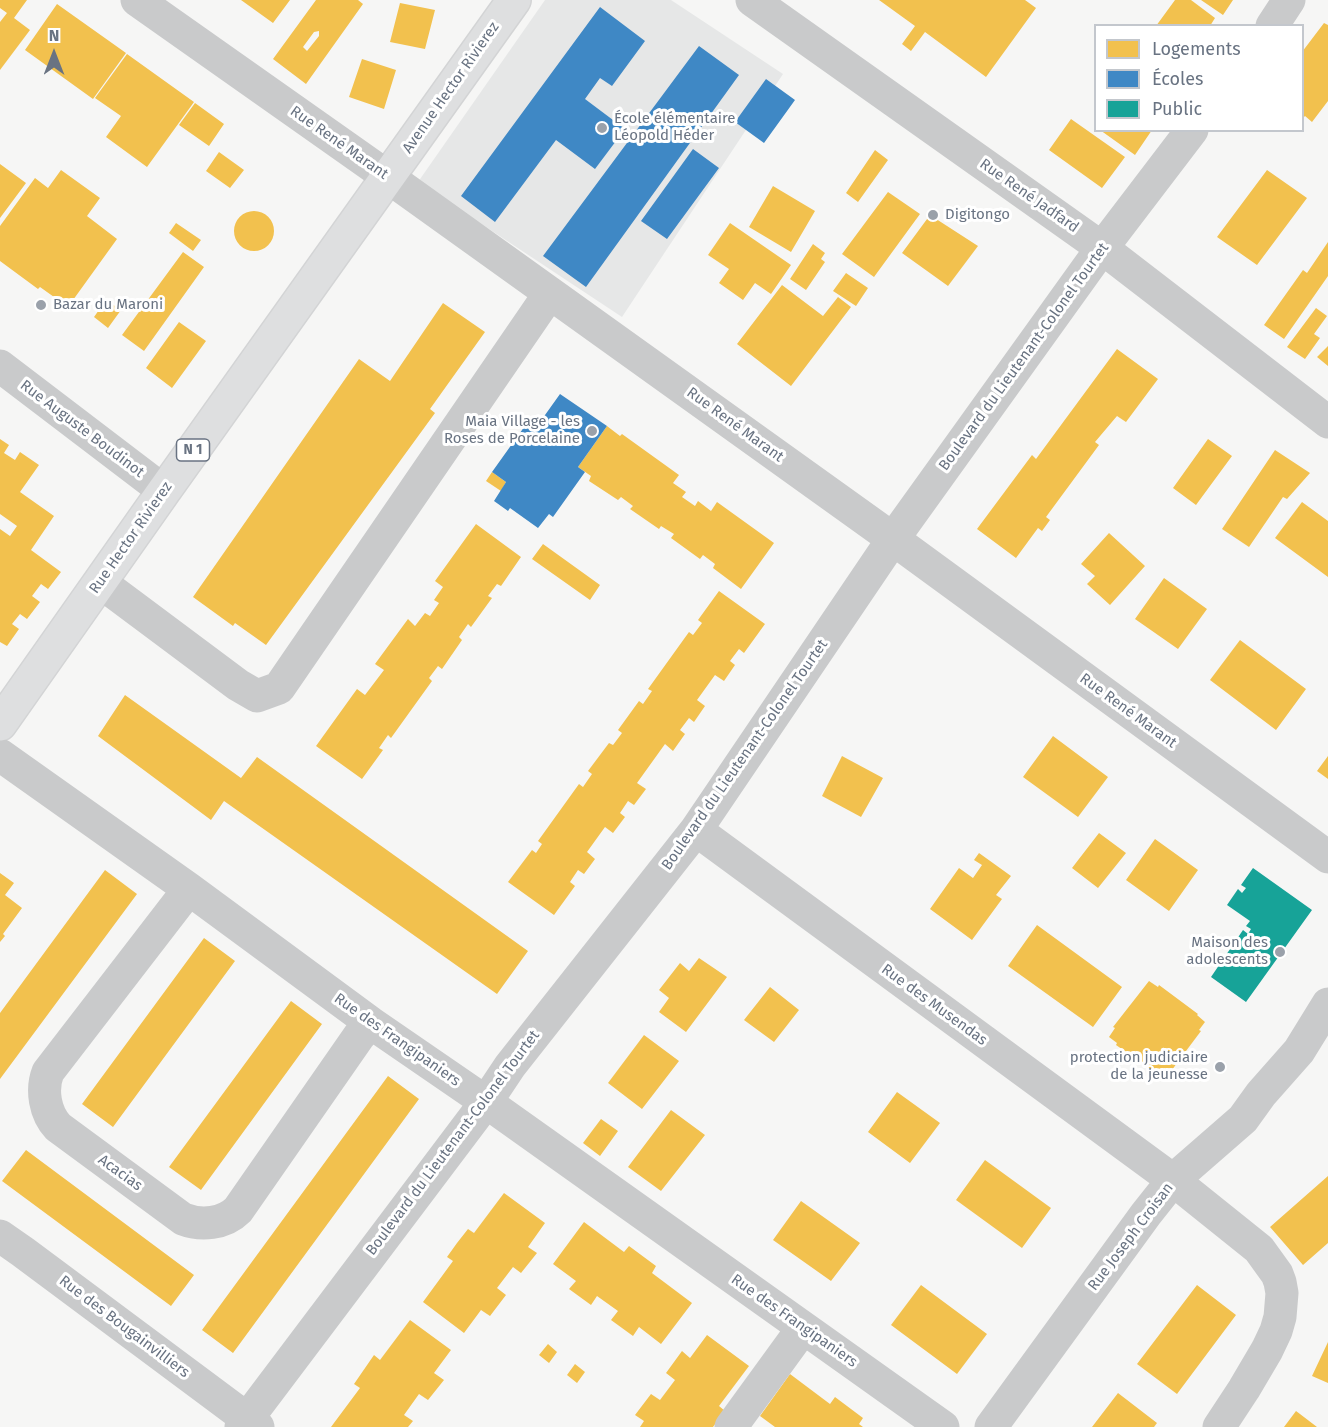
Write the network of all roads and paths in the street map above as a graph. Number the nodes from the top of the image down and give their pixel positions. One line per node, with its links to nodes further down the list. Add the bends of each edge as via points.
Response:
1 (137, 0): 7 (street, Rue René Marant)
2 (514, 0): 7 (main road, Avenue Hector Rivierez / N 1)
3 (752, 0): 8 (street, Rue René Jadfard)
4 (1290, 0): 5 (street)
5 (1273, 24)
6 (1190, 132): 8 (street, Boulevard du Lieutenant-Colonel Tourtet)
7 (388, 177): 9 (street, Rue René Marant); 12 (main road, Rue Hector Rivierez / N 1)
8 (1102, 248): 11 (street, Rue René Jadfard); 13 (street, Boulevard du Lieutenant-Colonel Tourtet)
9 (550, 293): 13 (street, Rue René Marant); 14 (street, via 279,688 257,696 238,686)
10 (0, 366): 12 (street, Rue Auguste Boudinot)
11 (1328, 422)
12 (164, 491): 14 (main road, Rue Hector Rivierez / N 1)
13 (893, 539): 17 (street, Boulevard du Lieutenant-Colonel Tourtet); 18 (street, Rue René Marant)
14 (100, 582): 15 (main road, Rue Hector Rivierez / N 1)
15 (0, 724)
16 (0, 755): 19 (street, Rue des Frangipaniers)
17 (696, 830): 22 (street, Boulevard du Lieutenant-Colonel Tourtet, via 510,1066); 23 (street, Rue des Musendas)
18 (1328, 857)
19 (189, 889): 21 (street, Rue des Frangipaniers); 21 (street, Acacias, via 48,1072 45,1100 58,1127 183,1219 200,1223 218,1221 237,1210)
20 (1328, 1004): 23 (street, Rue Joseph Croisan, via 1299,1051 1243,1119)
21 (371, 1023): 22 (street, Rue des Frangipaniers)
22 (486, 1102): 25 (street, Rue des Frangipaniers); 26 (street, Boulevard du Lieutenant-Colonel Tourtet)
23 (1173, 1180): 29 (street, Rue Joseph Croisan); 30 (street, Rue des Musendas, via 1259,1249 1280,1282 1282,1306 1276,1331)
24 (0, 1236): 26 (street, Rue des Bougainvilliers)
25 (803, 1328): 27 (street); 28 (street, Rue des Frangipaniers)
26 (249, 1424)
27 (731, 1427)
28 (943, 1427)
29 (992, 1427)
30 (1219, 1427)

